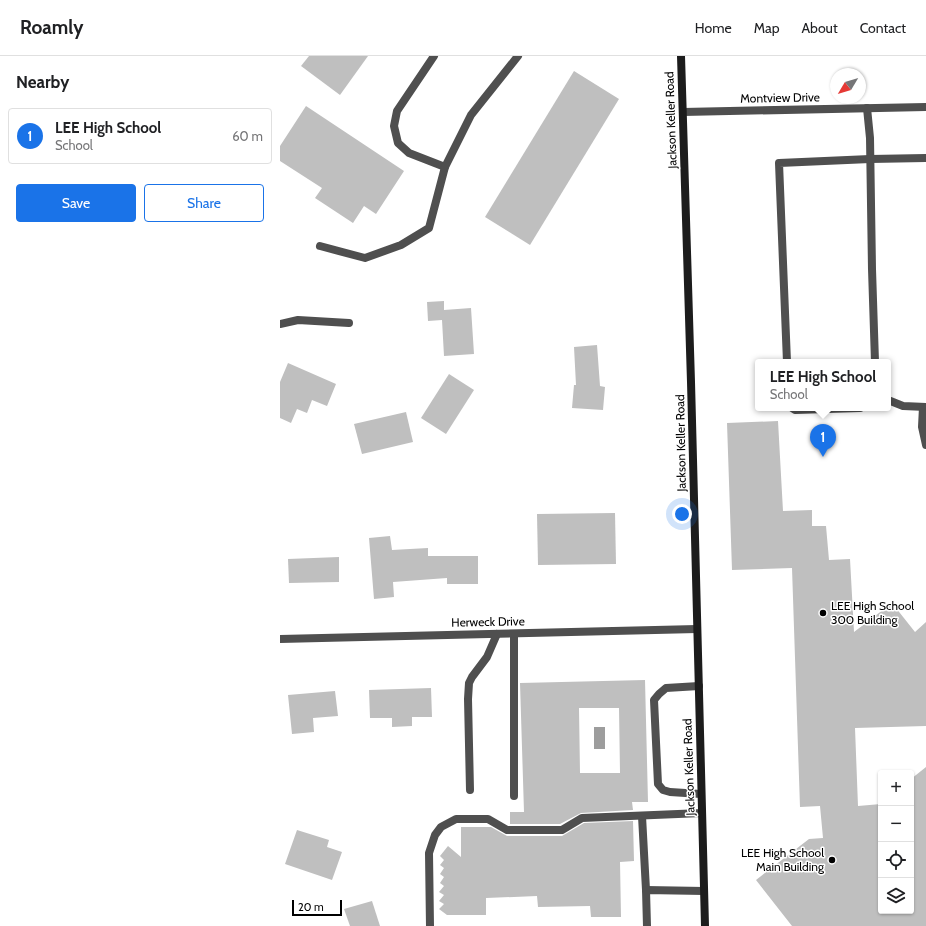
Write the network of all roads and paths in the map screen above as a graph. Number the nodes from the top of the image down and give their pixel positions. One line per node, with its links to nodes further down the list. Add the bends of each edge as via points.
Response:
1 (434, 56): 9 (street, via 397,111 394,126 398,143 409,153)
2 (518, 56): 9 (street, via 470,115)
3 (681, 56): 6 (main road, Jackson Keller Road)
4 (926, 107): 5 (street, Montview Drive)
5 (867, 108): 6 (street, Montview Drive); 8 (street)
6 (683, 112): 18 (main road, Jackson Keller Road)
7 (926, 158): 8 (street)
8 (870, 159): 13 (street, via 779,163); 14 (street)
9 (445, 167): 10 (street, via 429,228 401,245 365,258)
10 (320, 246)
11 (349, 323): 12 (street, via 298,320)
12 (280, 324)
13 (787, 359)
14 (875, 359)
15 (891, 401): 16 (street, via 903,406)
16 (925, 407): 17 (street, via 922,427)
17 (926, 444)
18 (697, 629): 20 (street, Herweck Drive); 22 (main road, Jackson Keller Road)
19 (497, 634): 20 (street, Herweck Drive); 21 (street, Herweck Drive); 23 (street, via 487,657 469,682)
20 (514, 634): 25 (street)
21 (280, 639)
22 (699, 686): 24 (main road, Jackson Keller Road); 24 (street, via 666,688 654,700 658,784 663,790 670,792)
23 (470, 790)
24 (701, 794): 26 (main road, Jackson Keller Road)
25 (514, 796)
26 (702, 813): 27 (street); 29 (main road, Jackson Keller Road)
27 (642, 816): 28 (street); 30 (street, via 582,818 562,830 507,830 488,819 456,819 441,827 435,835 429,853)
28 (646, 890): 29 (street); 31 (street)
29 (704, 891): 32 (main road, Jackson Keller Road)
30 (430, 926)
31 (647, 926)
32 (705, 926)

